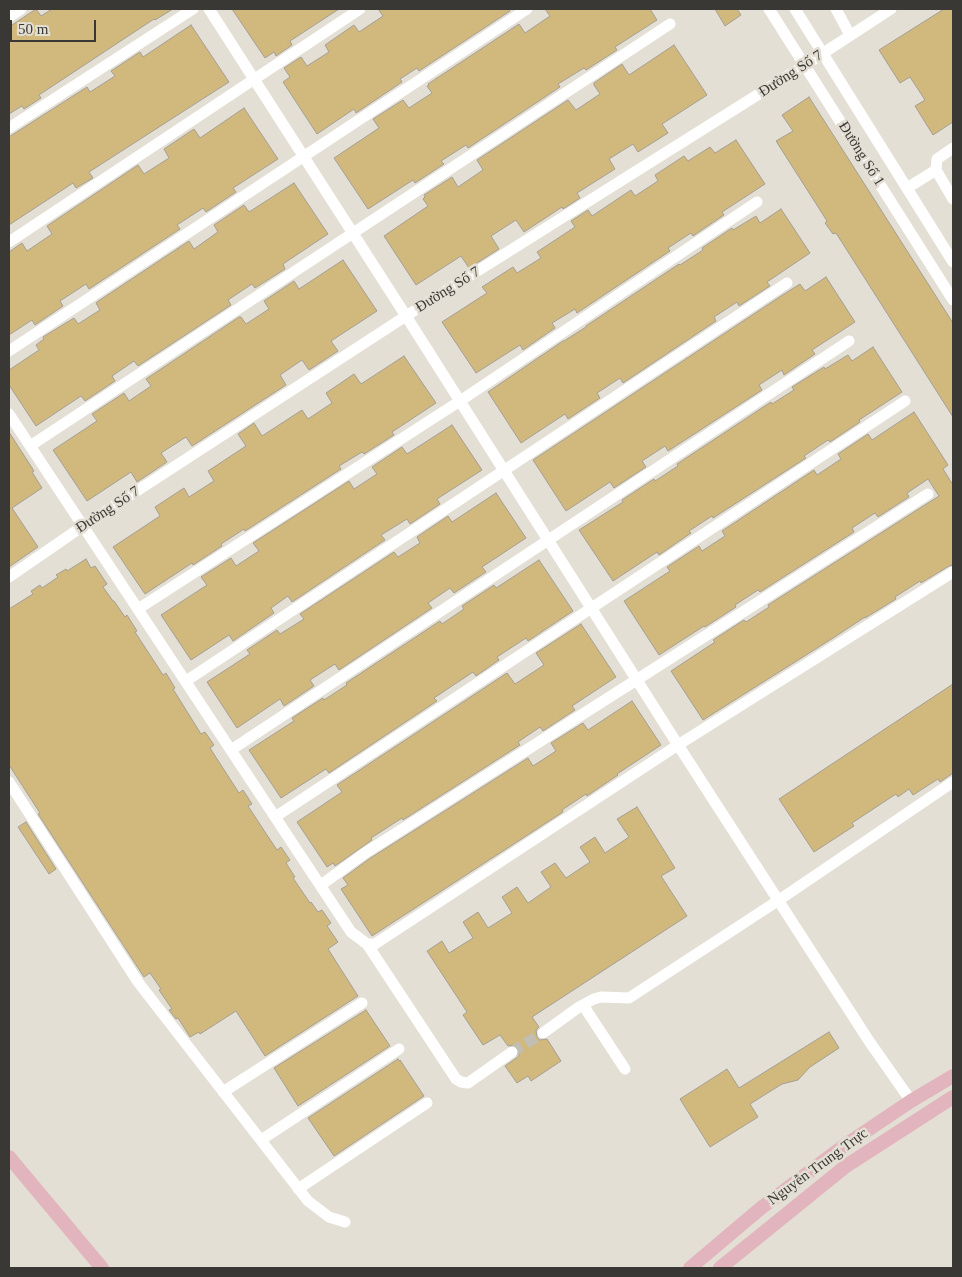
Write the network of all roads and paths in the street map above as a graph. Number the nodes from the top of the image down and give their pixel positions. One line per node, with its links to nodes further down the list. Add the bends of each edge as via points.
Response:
1 (21, 9): 10 (lane)
2 (193, 9): 16 (lane)
3 (209, 9): 15 (lane)
4 (360, 9): 15 (lane)
5 (527, 9): 18 (lane)
6 (769, 9): 14 (lane, Đường Số 1)
7 (794, 9): 13 (lane, Đường Số 1)
8 (836, 9): 12 (lane)
9 (891, 9): 12 (lane, Đường Số 7)
10 (9, 17)
11 (670, 24): 23 (lane)
12 (850, 35): 13 (lane, Đường Số 7)
13 (823, 53): 14 (lane, Đường Số 7); 20 (lane, Đường Số 1)
14 (805, 65): 27 (lane, Đường Số 1); 28 (lane, Đường Số 7)
15 (254, 79): 18 (lane); 24 (lane)
16 (9, 128)
17 (953, 148): 19 (lane, via 937,159)
18 (304, 156): 23 (lane); 30 (lane)
19 (936, 170): 20 (lane); 21 (lane)
20 (907, 188): 25 (lane, Đường Số 1)
21 (953, 200)
22 (757, 202): 31 (lane)
23 (353, 233): 28 (lane); 34 (lane)
24 (9, 242)
25 (952, 259)
26 (787, 283): 35 (lane)
27 (953, 300)
28 (406, 316): 31 (lane); 37 (lane, Đường Số 7)
29 (849, 340): 38 (lane)
30 (9, 351)
31 (460, 401): 35 (lane); 41 (lane)
32 (905, 401): 42 (lane)
33 (9, 414): 34 (lane)
34 (30, 446): 37 (lane)
35 (504, 470): 38 (lane); 44 (lane)
36 (928, 494): 43 (lane)
37 (83, 526): 40 (lane, Đường Số 7); 41 (lane)
38 (548, 540): 42 (lane); 46 (lane)
39 (953, 572): 45 (lane)
40 (9, 577)
41 (138, 609): 44 (lane)
42 (592, 609): 43 (lane); 49 (lane)
43 (637, 680): 45 (lane); 50 (lane)
44 (186, 682): 46 (lane)
45 (678, 745): 51 (lane); 52 (lane, via 375,944)
46 (231, 750): 49 (lane)
47 (9, 782): 60 (lane, via 138,982)
48 (953, 782): 51 (lane)
49 (275, 817): 50 (lane)
50 (320, 885): 52 (lane, via 351,932)
51 (779, 900): 54 (lane, via 629,998 594,999); 62 (lane)
52 (367, 944): 57 (lane, via 456,1079 468,1083)
53 (362, 1003): 60 (lane)
54 (584, 1005): 55 (lane); 58 (lane)
55 (543, 1033)
56 (399, 1050): 65 (lane)
57 (512, 1052)
58 (625, 1069)
59 (953, 1076): 62 (main road, Nguyễn Trung Trực)
60 (223, 1092): 65 (lane)
61 (953, 1097): 64 (main road, Nguyễn Trung Trực)
62 (911, 1101): 64 (main road); 70 (main road, Nguyễn Trung Trực, via 761,1208)
63 (427, 1103): 67 (lane)
64 (922, 1116): 71 (main road, Nguyễn Trung Trực, via 846,1166)
65 (261, 1140): 67 (lane)
66 (9, 1158): 69 (main road)
67 (298, 1188): 68 (lane, via 308,1201 330,1217)
68 (345, 1222)
69 (102, 1268)
70 (690, 1268)
71 (720, 1268)

